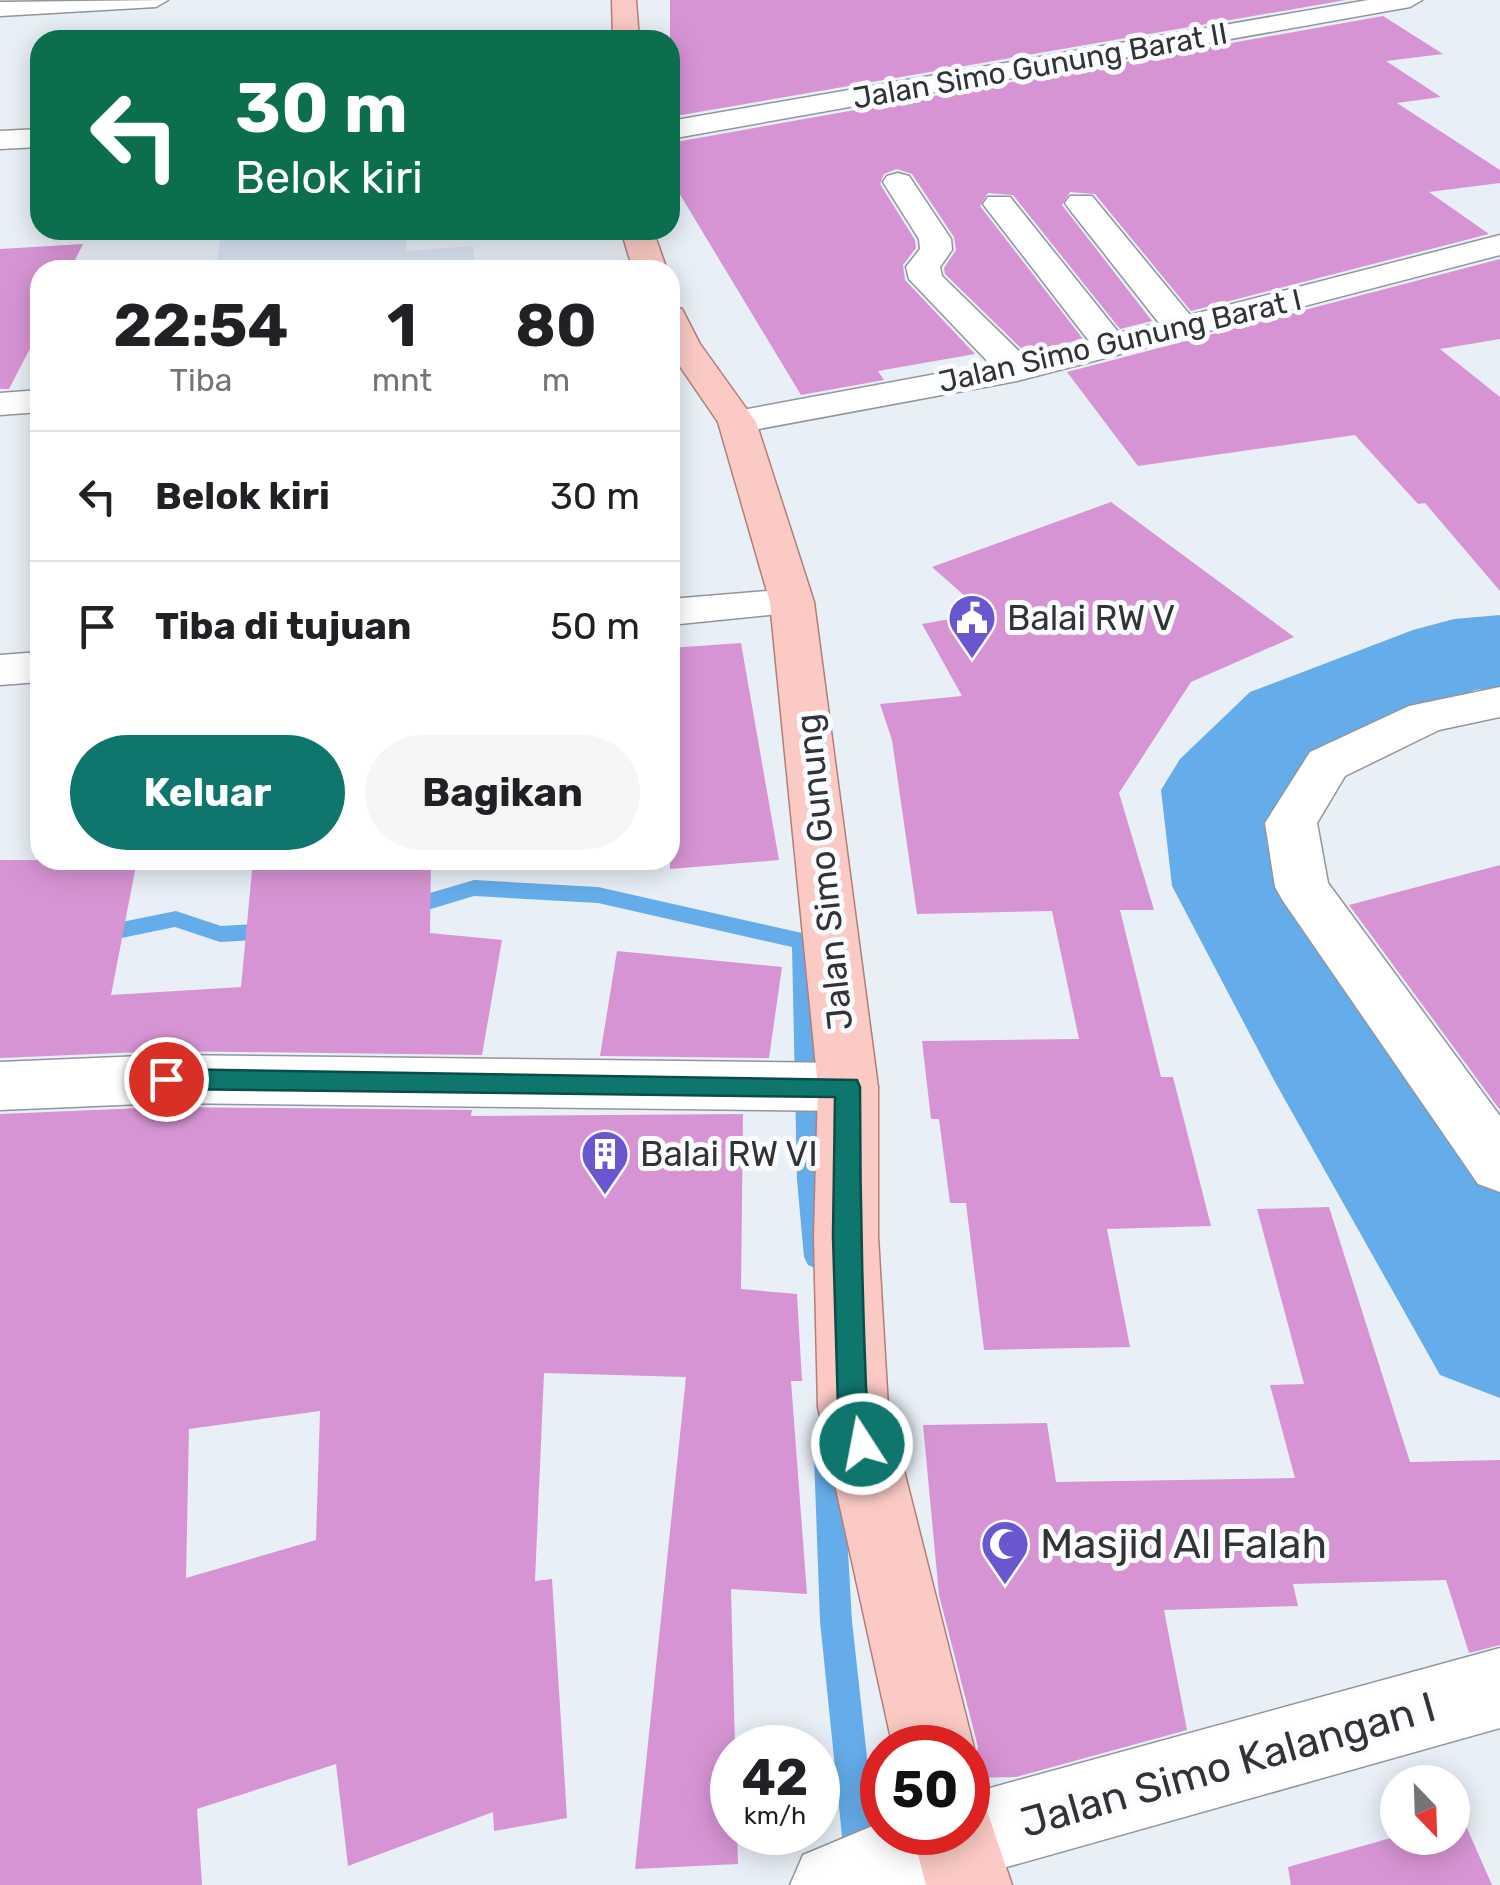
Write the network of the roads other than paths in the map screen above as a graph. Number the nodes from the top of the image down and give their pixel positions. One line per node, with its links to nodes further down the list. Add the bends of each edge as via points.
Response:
1 (156, 0): 4 (street)
2 (624, 0): 5 (main road)
3 (1410, 0): 6 (street, Jalan Simo Gunung Barat II)
4 (0, 9)
5 (626, 30)
6 (680, 128)
7 (30, 138): 8 (street)
8 (0, 140)
9 (898, 182): 16 (street, via 935,239 936,250 923,267 926,280)
10 (1081, 203): 13 (street)
11 (999, 204): 15 (street)
12 (1500, 245): 13 (street, Jalan Simo Gunung Barat I)
13 (1184, 329): 15 (street, Jalan Simo Gunung Barat I)
14 (680, 344): 19 (main road, Jalan Simo Gunung)
15 (1112, 347): 16 (street, Jalan Simo Gunung Barat I)
16 (1017, 370): 19 (street, Jalan Simo Gunung Barat I)
17 (30, 402): 18 (street)
18 (0, 404)
19 (736, 422): 20 (main road, Jalan Simo Gunung)
20 (792, 602): 21 (street); 26 (main road, Jalan Simo Gunung)
21 (680, 611)
22 (30, 668): 23 (street)
23 (0, 670)
24 (1500, 702): 27 (street, via 1426,717 1327,764 1290,823 1302,887)
25 (0, 1086): 26 (street, via 166,1079)
26 (817, 1087): 29 (main road, Jalan Simo Gunung, via 846,1236 852,1407)
27 (1500, 1165)
28 (1500, 1688): 30 (street, Jalan Simo Kalangan I)
29 (928, 1725)
30 (924, 1860)

